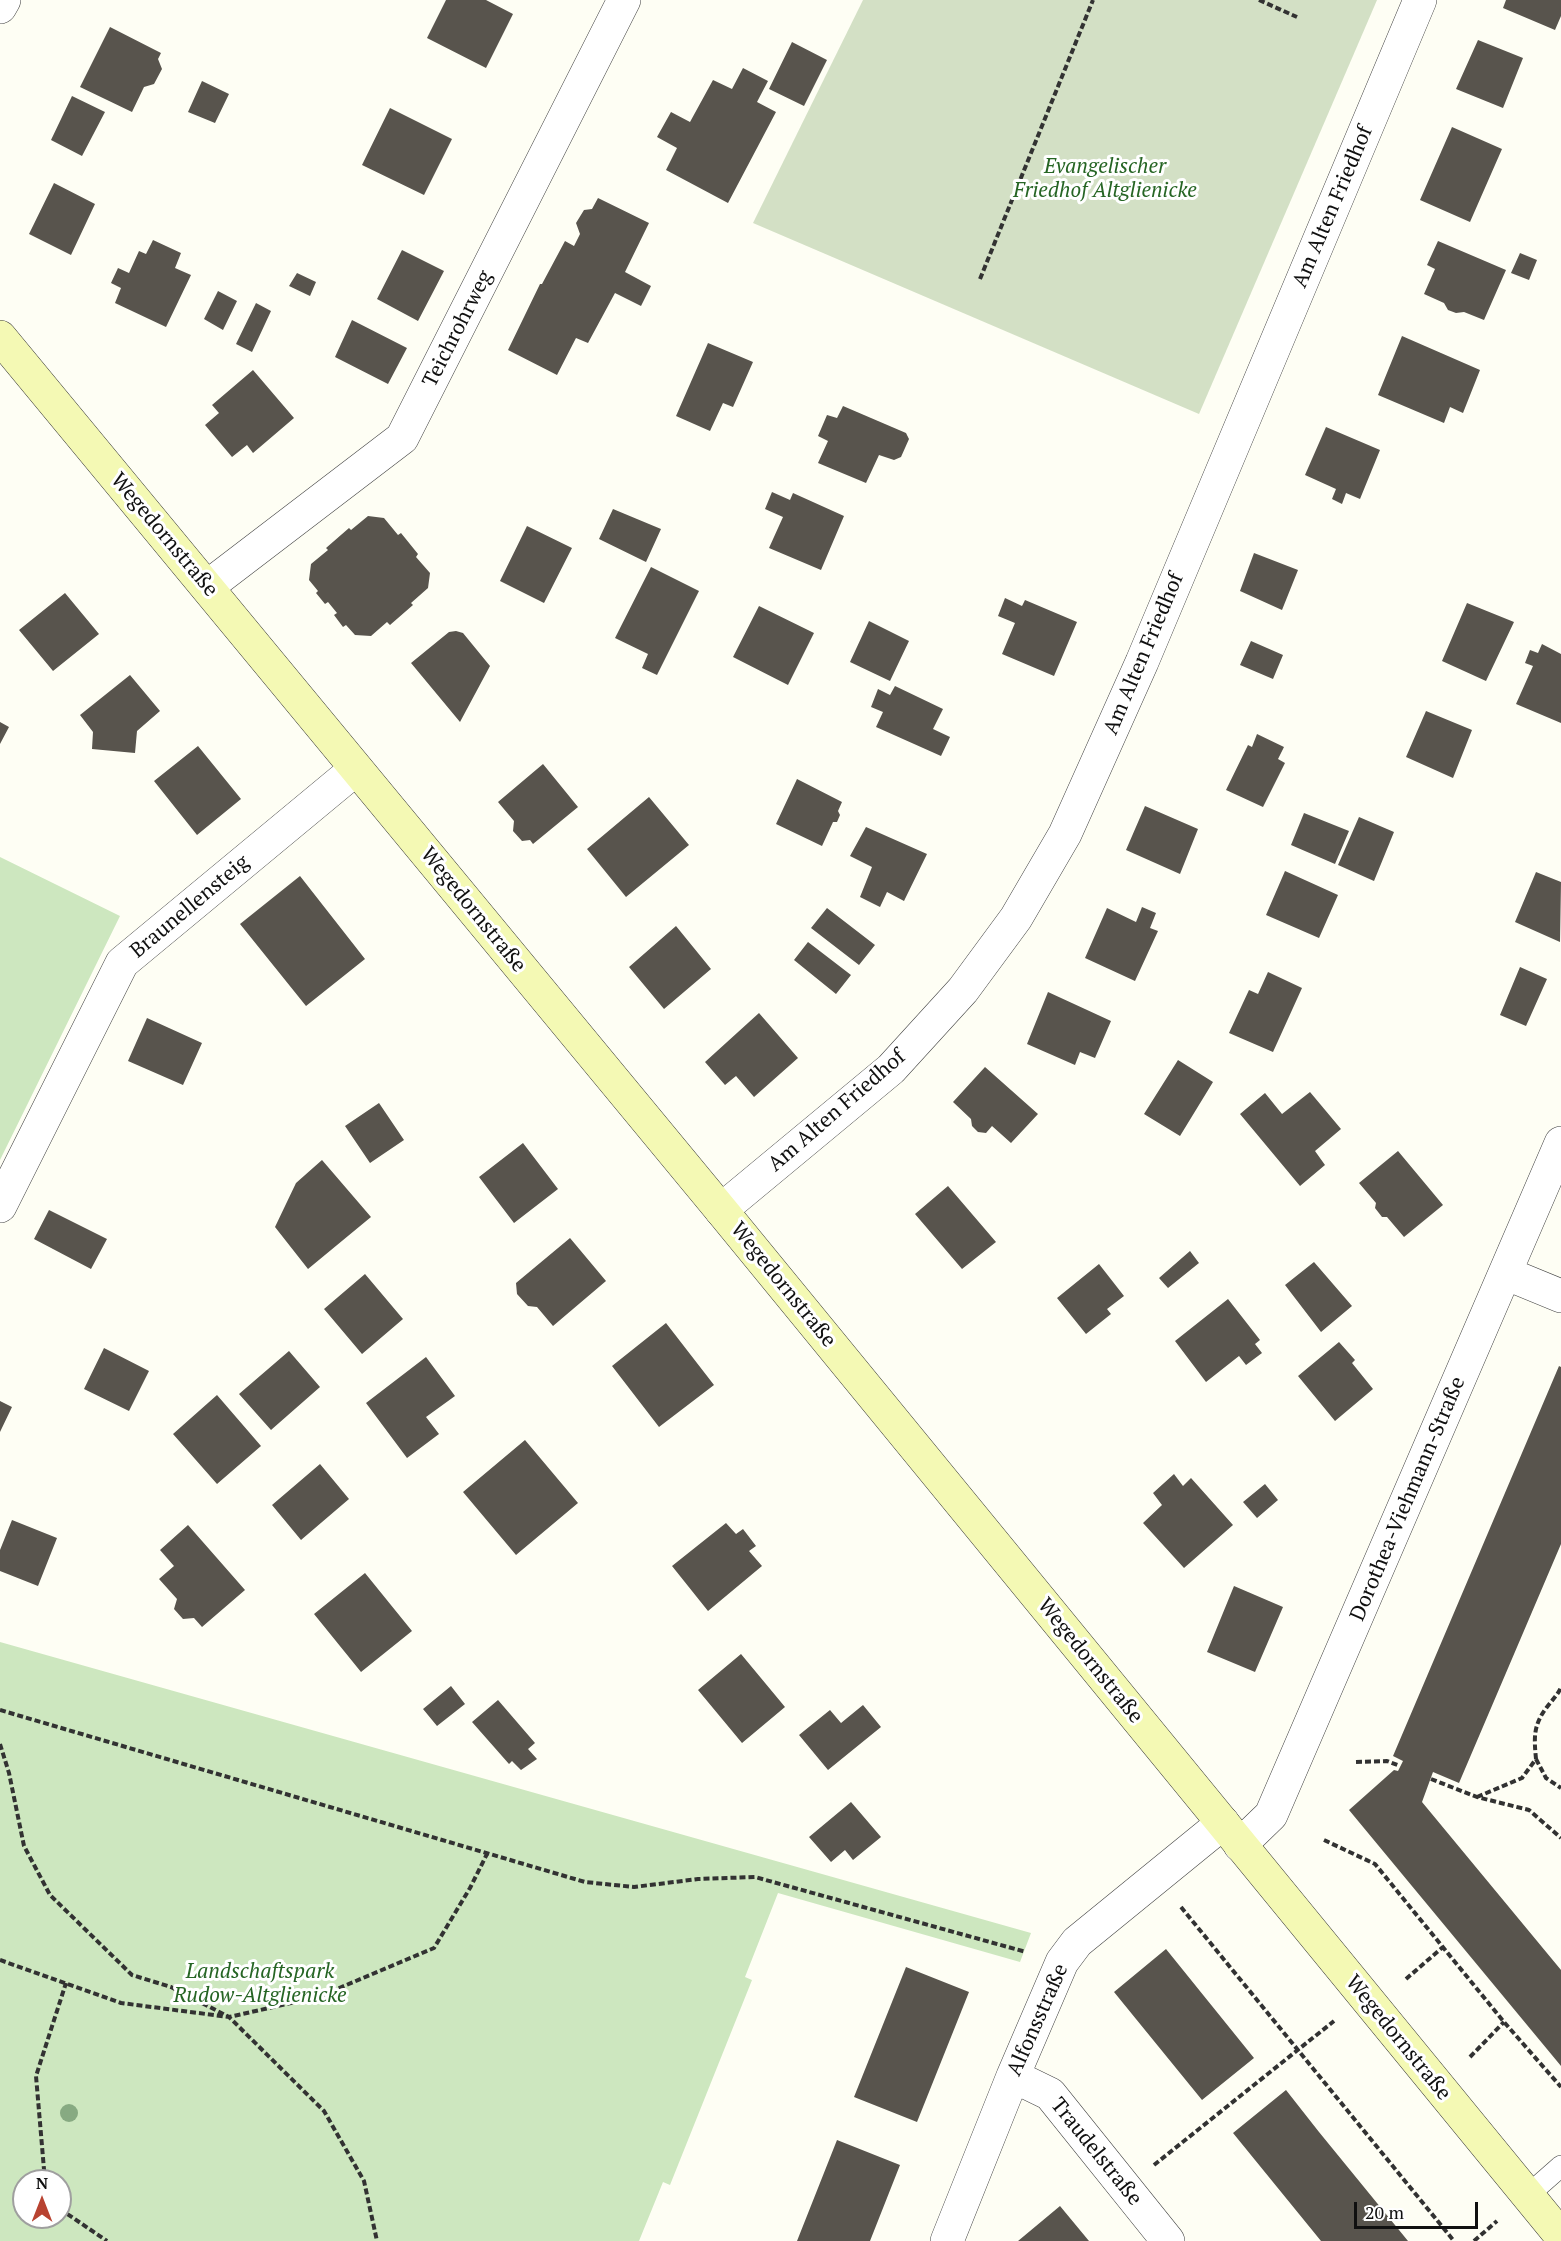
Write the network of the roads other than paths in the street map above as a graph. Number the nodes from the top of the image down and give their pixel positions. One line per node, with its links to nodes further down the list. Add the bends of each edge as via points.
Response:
1 (4, 0): 4 (street)
2 (624, 0): 6 (street, Teichrohrweg, via 402,438)
3 (1420, 0): 10 (street, Am Alten Friedhof, via 1142,662 1065,834 1016,918 963,990 891,1069)
4 (0, 7)
5 (0, 337): 6 (street, Wegedornstraße)
6 (207, 587): 7 (street, Wegedornstraße)
7 (356, 769): 9 (street, Braunellensteig, via 122,963); 10 (street, Wegedornstraße)
8 (1561, 1143): 11 (street, Dorothea-Viehmann-Straße)
9 (0, 1206)
10 (722, 1210): 13 (street, Wegedornstraße)
11 (1505, 1273): 12 (street); 13 (street, Dorothea-Viehmann-Straße, via 1271,1815)
12 (1561, 1296)
13 (1231, 1834): 14 (street, Alfonsstraße, via 1077,1942 1062,1962); 16 (street, Wegedornstraße)
14 (1013, 2076): 18 (street, Alfonsstraße); 19 (street, Traudelstraße, via 1050,2094)
15 (1561, 2166): 16 (lane)
16 (1527, 2196): 17 (street, Wegedornstraße)
17 (1561, 2236)
18 (947, 2241)
19 (1168, 2241)

